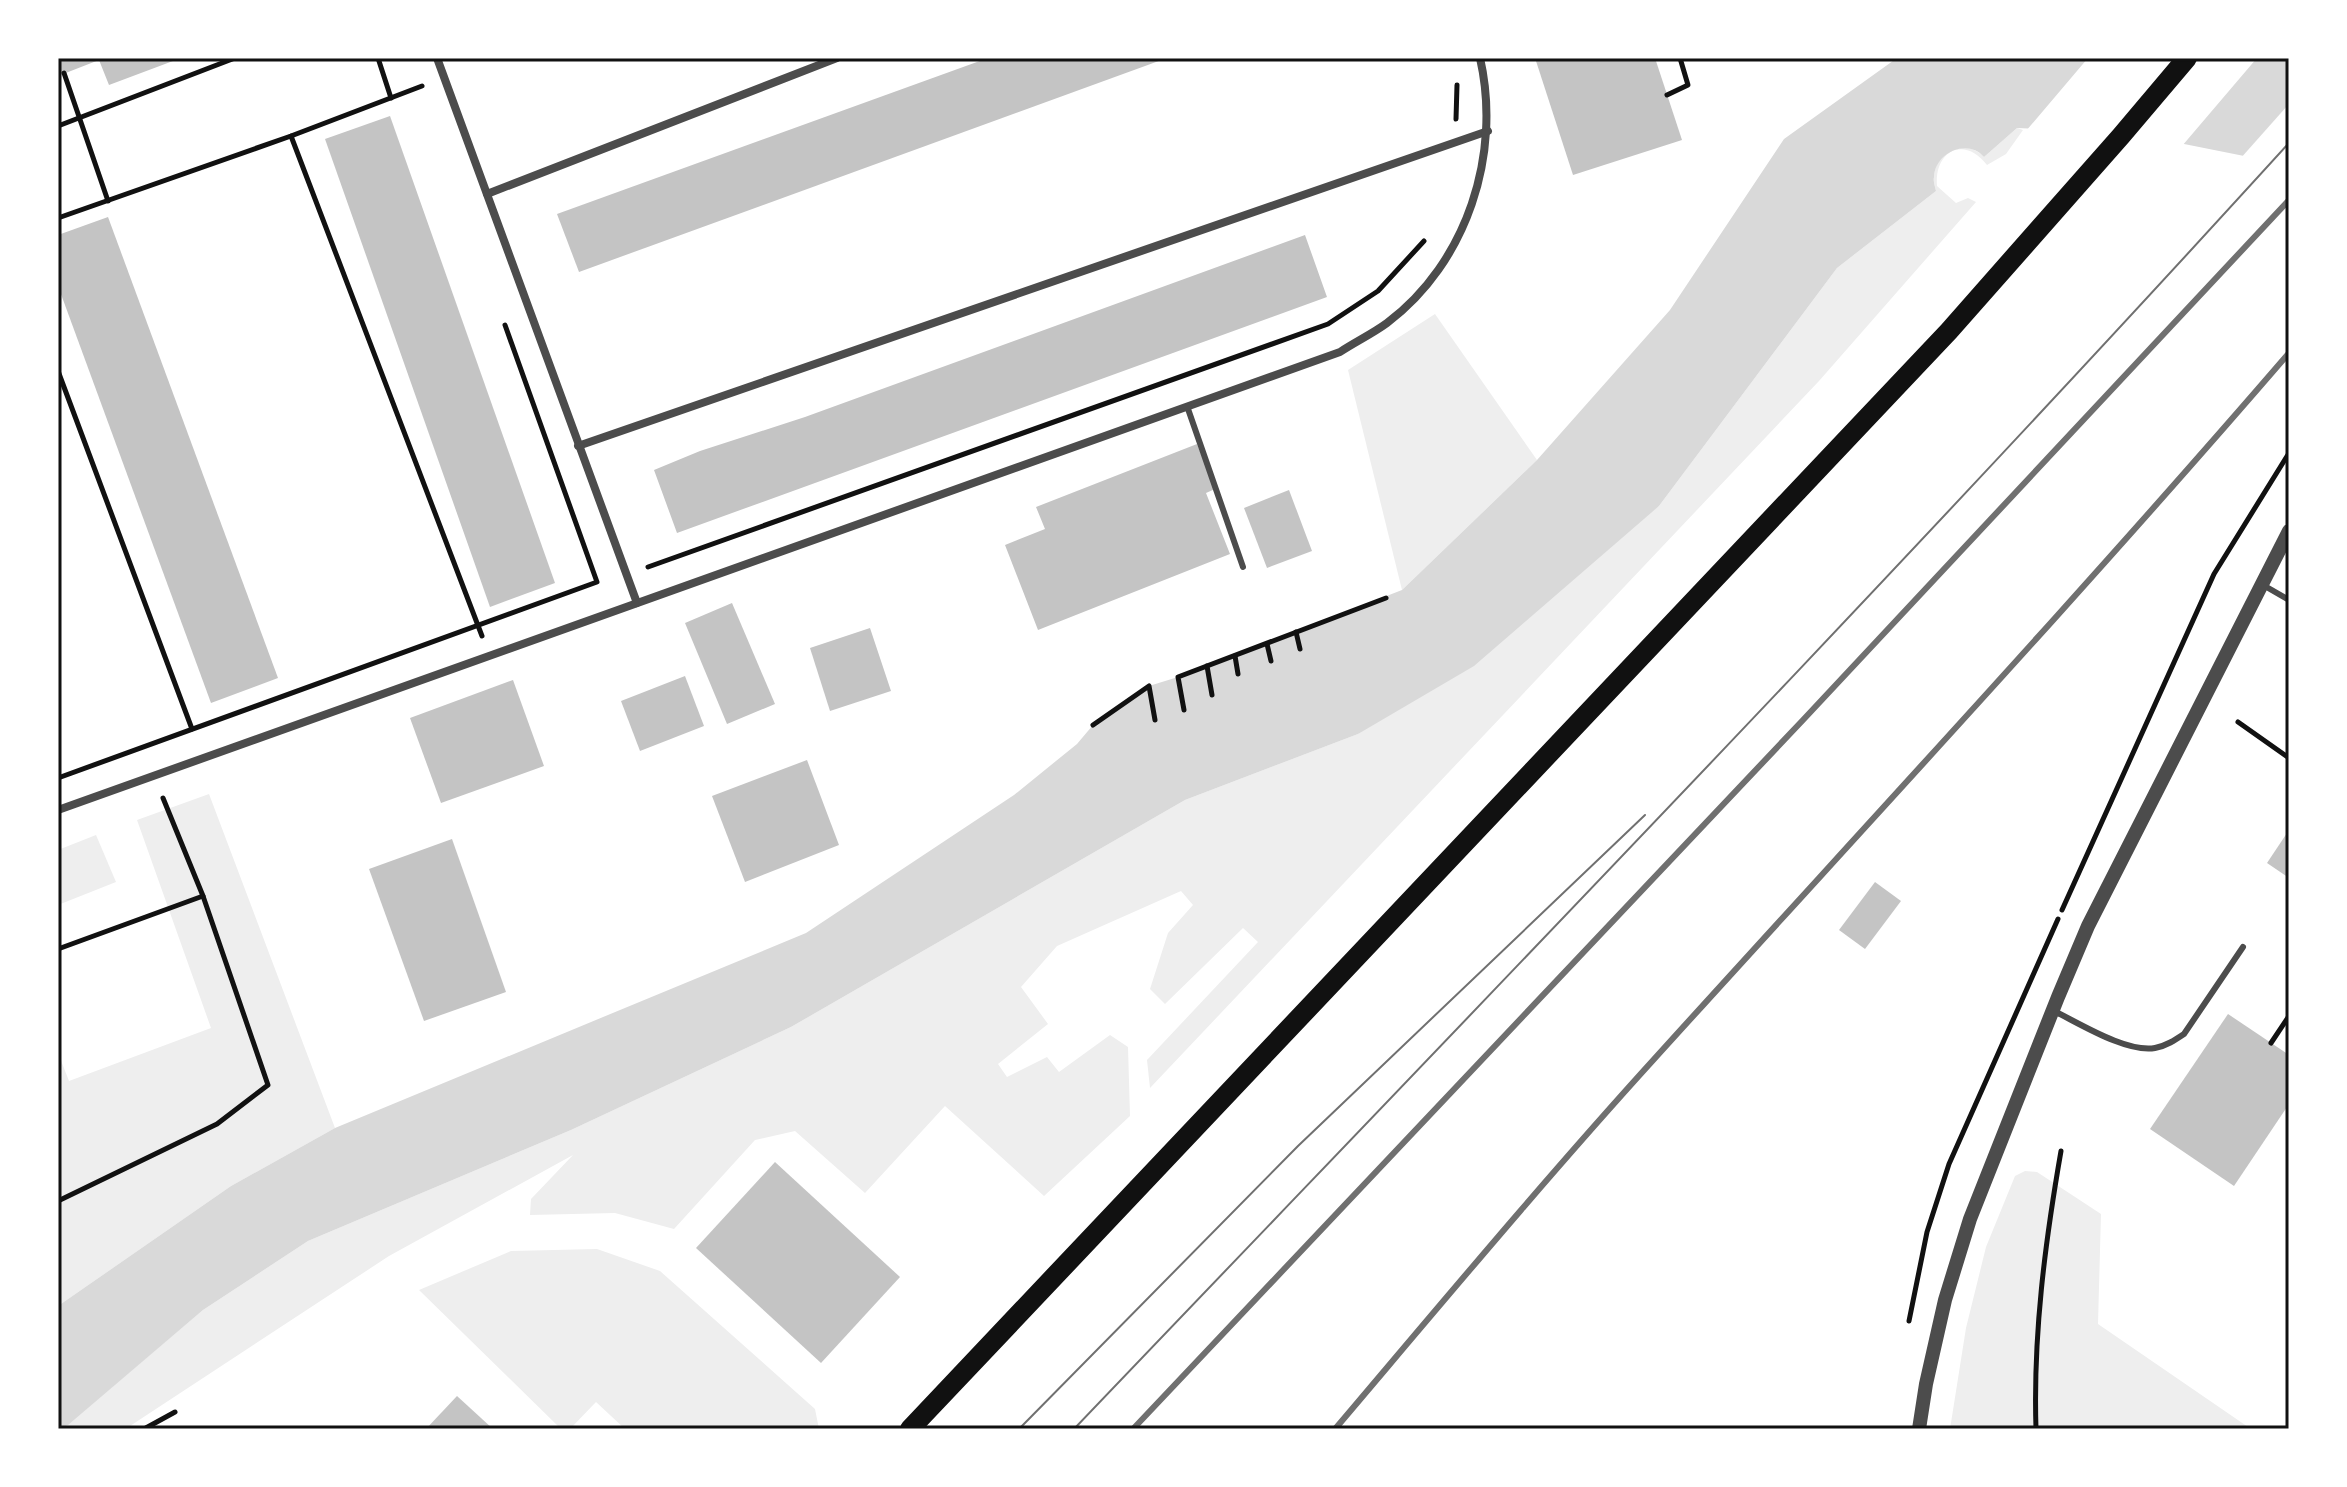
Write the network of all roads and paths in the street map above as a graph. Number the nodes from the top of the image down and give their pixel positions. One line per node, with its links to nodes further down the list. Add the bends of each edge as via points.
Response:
1 (235, 58): 15 (path)
2 (378, 58): 13 (path)
3 (437, 58): 9 (street)
4 (837, 58): 20 (street)
5 (1480, 58): 17 (street)
6 (1680, 58): 12 (path, via 1688,85)
7 (2187, 58): 66 (main road, via 1949,331)
8 (64, 73): 15 (path)
9 (444, 77): 11 (path); 20 (street)
10 (1457, 80): 19 (path)
11 (420, 86): 13 (path); 14 (path)
12 (1667, 95)
13 (391, 98): 18 (path)
14 (426, 101)
15 (77, 118): 16 (path); 21 (path)
16 (58, 126)
17 (1488, 131): 19 (street); 26 (street, via 1479,187 1461,233 1428,283 1388,322 1340,352)
18 (291, 136): 21 (path); 36 (path)
19 (1455, 143): 27 (street)
20 (487, 194): 27 (street)
21 (108, 201): 22 (path)
22 (58, 218)
23 (1428, 233): 30 (path, via 1378,291 1328,324)
24 (501, 312): 31 (path)
25 (58, 371): 50 (path)
26 (1187, 406): 29 (lane); 35 (street)
27 (578, 446): 30 (street)
28 (2289, 531): 32 (street)
29 (1243, 567)
30 (627, 575): 31 (path); 35 (street)
31 (597, 582): 36 (path)
32 (2260, 584): 34 (lane); 59 (street, via 2088,926)
33 (1386, 598): 37 (path)
34 (2289, 600)
35 (637, 603): 40 (street)
36 (478, 625): 40 (path); 50 (path)
37 (1296, 632): 38 (path); 39 (path)
38 (1267, 644): 41 (path); 42 (path)
39 (1300, 649)
40 (491, 656): 52 (street)
41 (1235, 656): 43 (path); 44 (path)
42 (1271, 661)
43 (1207, 666): 45 (path); 46 (path, via 1178,677)
44 (1238, 674)
45 (1212, 695)
46 (1184, 710)
47 (1155, 720): 49 (path, via 1149,686)
48 (2238, 722): 51 (path)
49 (1093, 725)
50 (192, 729): 52 (path); 54 (path)
51 (2289, 758)
52 (203, 759): 53 (street)
53 (154, 777): 55 (street); 56 (path)
54 (58, 778)
55 (58, 810)
56 (203, 896): 58 (path); 63 (path, via 268,1085 217,1124)
57 (2243, 947): 59 (lane, via 2184,1034 2170,1044 2136,1048)
58 (58, 949)
59 (2052, 1010): 67 (street, via 1970,1219 1945,1300)
60 (2289, 1016): 61 (path)
61 (2271, 1043)
62 (2061, 1151): 68 (path, via 2040,1298)
63 (58, 1201)
64 (175, 1412): 65 (path)
65 (144, 1429)
66 (910, 1429)
67 (1919, 1429)
68 (2036, 1429)

